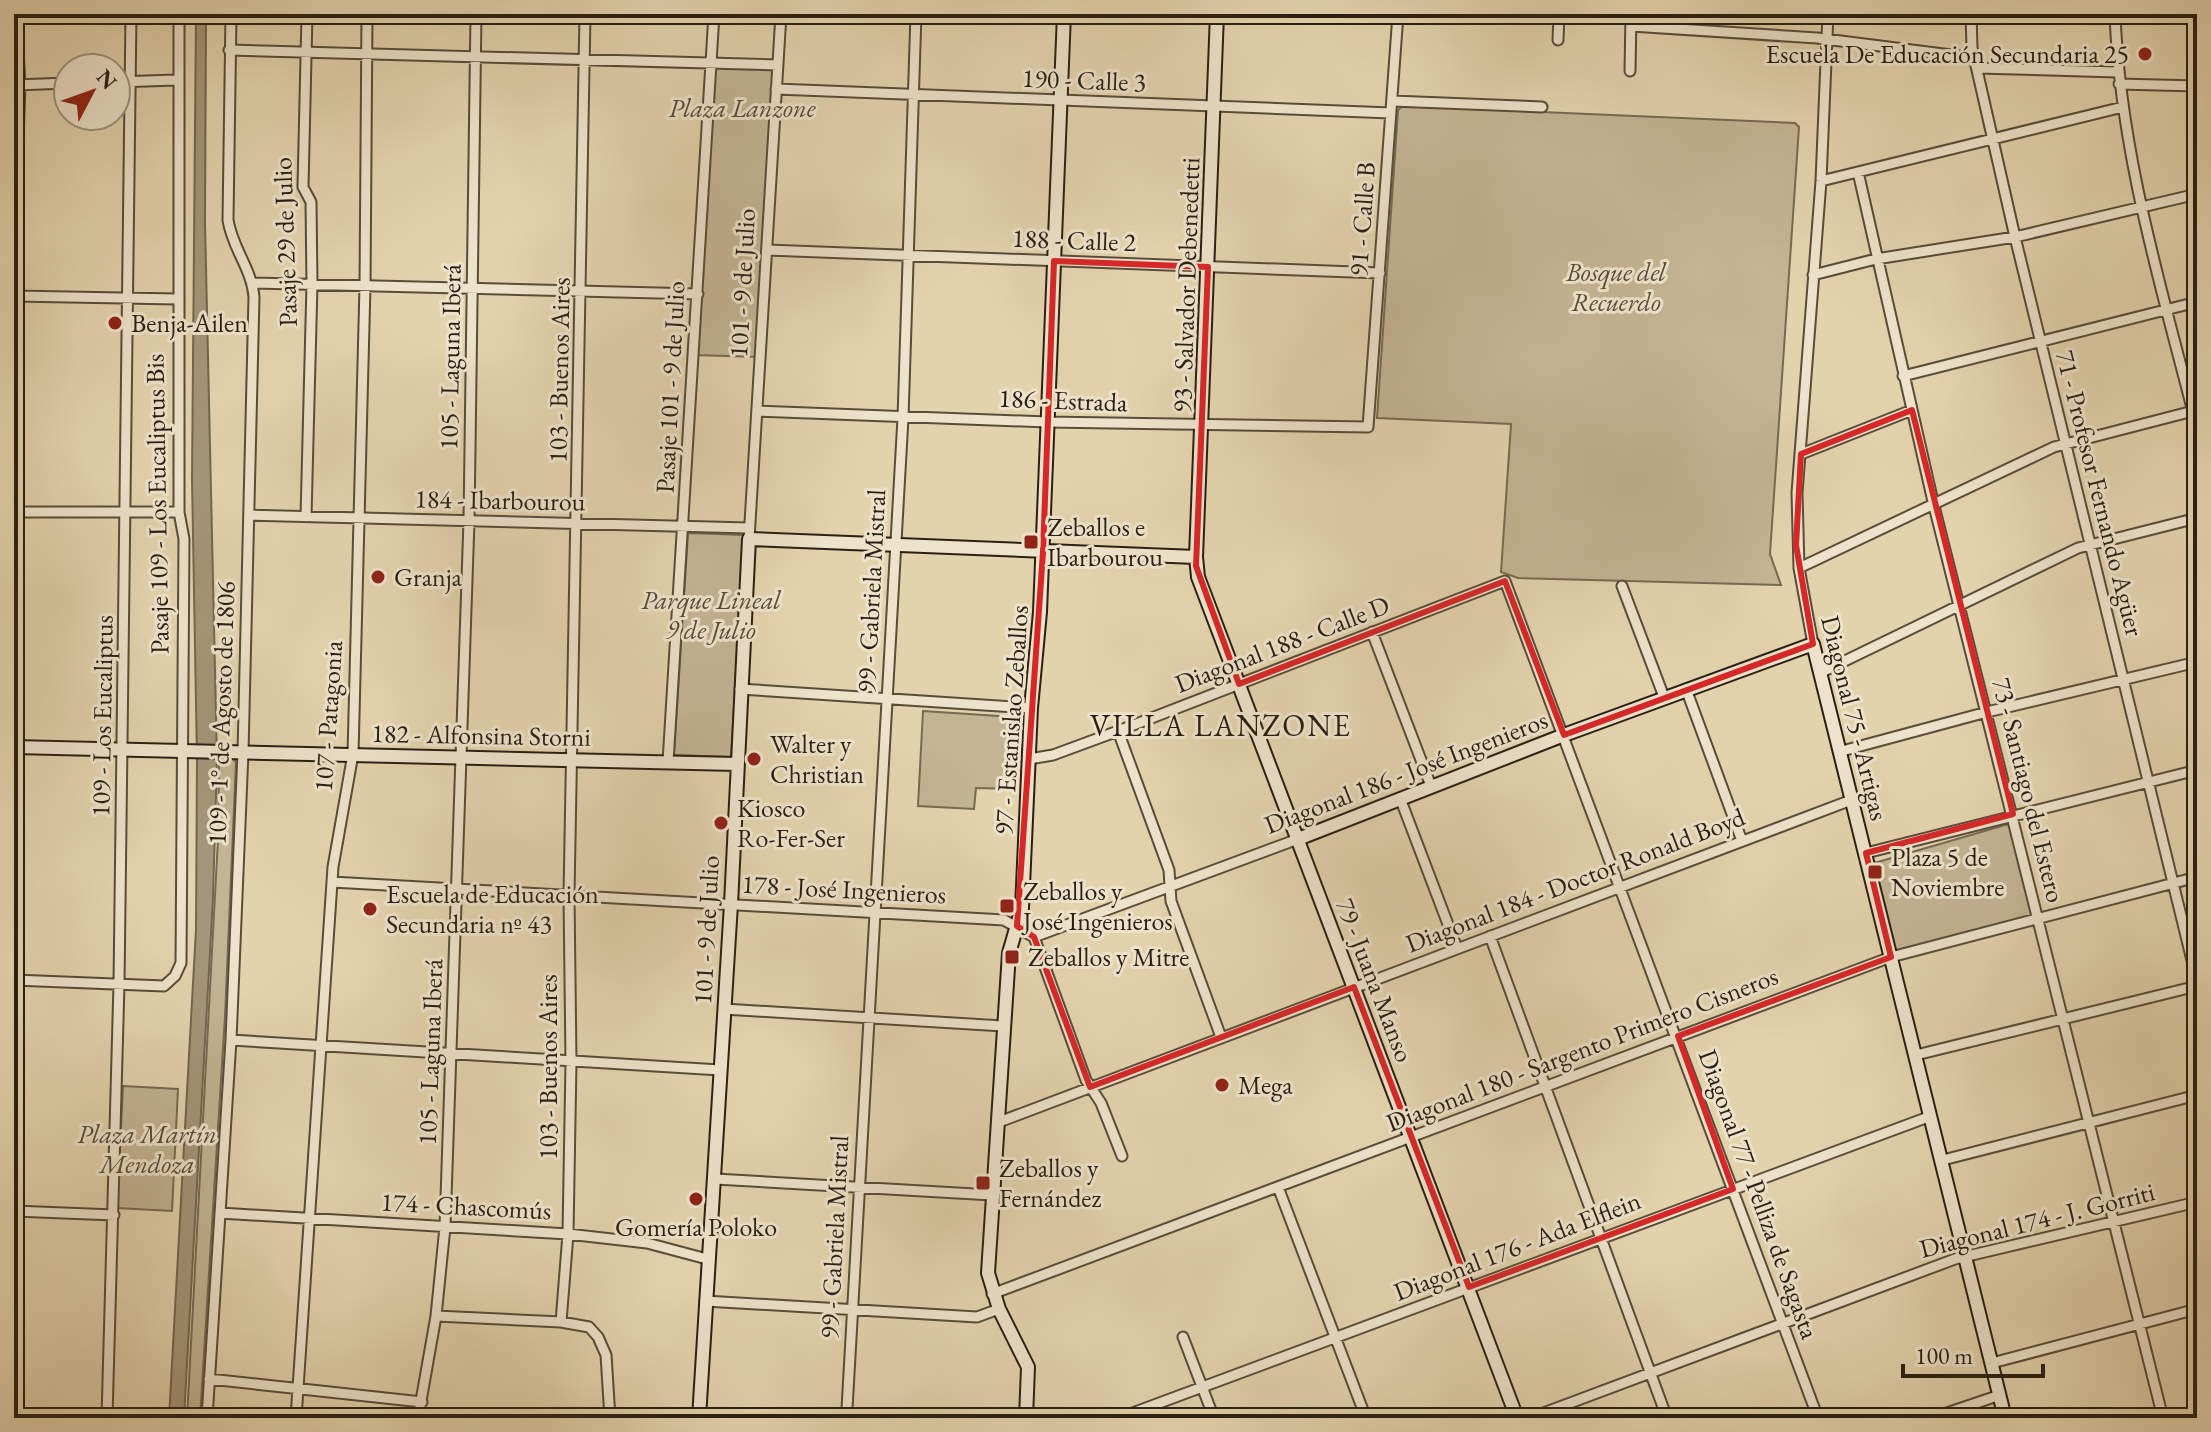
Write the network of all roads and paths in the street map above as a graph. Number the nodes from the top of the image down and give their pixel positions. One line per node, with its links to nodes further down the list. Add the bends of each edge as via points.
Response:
1 (15, 14): 2 (street); 39 (street)
2 (33, 14)
3 (131, 14): 25 (street, 109 - Los Eucaliptus)
4 (179, 14): 35 (street, Pasaje 109 - Los Eucaliptus Bis)
5 (231, 14): 24 (street, 109 - 1° de Agosto de 1806)
6 (307, 14): 26 (street, Pasaje 29 de Julio)
7 (367, 14): 27 (street, 107 - Patagonia)
8 (476, 14): 28 (street, 105 - Laguna Iberá)
9 (585, 14): 29 (street, 103 - Buenos Aires)
10 (714, 14): 30 (street, Pasaje 101 - 9 de Julio)
11 (781, 14): 32 (street, 101 - 9 de Julio)
12 (916, 14): 42 (street, 99 - Gabriela Mistral)
13 (1064, 14): 44 (street, 97 - Estanislao Zeballos)
14 (1217, 14): 45 (street, 93 - Salvador Debenedetti)
15 (1398, 14): 43 (street, 91 - Calle B)
16 (1559, 14): 22 (street)
17 (1631, 14): 21 (street)
18 (1828, 14): 23 (street, Diagonal 75 - Artigas)
19 (1971, 14): 31 (street, 71 - Profesor Fernando Agüer)
20 (2115, 14): 34 (street)
21 (1631, 26): 23 (street); 33 (street)
22 (1558, 40)
23 (1826, 40): 31 (street); 52 (street, Diagonal 75 - Artigas)
24 (229, 50): 26 (street); 64 (street, 109 - 1° de Agosto de 1806, via 228,220 231,241)
25 (132, 52)
26 (307, 54): 27 (street); 65 (street, Pasaje 29 de Julio, via 303,187 311,202)
27 (366, 56): 28 (street); 66 (street, 107 - Patagonia)
28 (476, 59): 29 (street); 67 (street, 105 - Laguna Iberá)
29 (584, 61): 30 (street); 68 (street, 103 - Buenos Aires)
30 (711, 63): 32 (street); 69 (street, Pasaje 101 - 9 de Julio)
31 (1976, 63): 34 (street); 50 (street, 71 - Profesor Fernando Agüer)
32 (778, 65): 41 (street, 101 - 9 de Julio)
33 (1630, 71)
34 (2117, 72): 38 (street)
35 (176, 80): 36 (street); 72 (street, Pasaje 109 - Los Eucaliptus Bis)
36 (132, 81)
37 (52, 84): 39 (street)
38 (2119, 84): 40 (street); 47 (street)
39 (17, 85): 57 (street)
40 (2197, 86)
41 (776, 89): 42 (street, 190 - Calle 3); 56 (street, 101 - 9 de Julio)
42 (913, 94): 44 (street, 190 - Calle 3); 58 (street, 99 - Gabriela Mistral)
43 (1392, 101): 46 (street); 48 (street, 91 - Calle B)
44 (1061, 102): 45 (street, 190 - Calle 3); 60 (street, 97 - Estanislao Zeballos)
45 (1214, 107): 48 (street, 190 - Calle 3); 61 (street, 93 - Salvador Debenedetti)
46 (1542, 107)
47 (2123, 107): 50 (street); 54 (street)
48 (1391, 113): 62 (street, 91 - Calle B)
49 (131, 132): 71 (street, 109 - Los Eucaliptus)
50 (1991, 136): 51 (street); 55 (street, 71 - Profesor Fernando Agüer)
51 (1858, 172): 52 (street); 59 (street, 73 - Santiago del Estero)
52 (1821, 181): 63 (street, Diagonal 75 - Artigas)
53 (2197, 194): 54 (street)
54 (2144, 205): 55 (street); 74 (street)
55 (2015, 237): 59 (street); 75 (street, 71 - Profesor Fernando Agüer)
56 (767, 250): 58 (street, 188 - Calle 2); 79 (street, 101 - 9 de Julio)
57 (14, 253)
58 (909, 255): 60 (street, 188 - Calle 2); 80 (street, 99 - Gabriela Mistral)
59 (1876, 259): 63 (street); 76 (street, 73 - Santiago del Estero)
60 (1054, 261): 61 (street, 188 - Calle 2); 81 (street, 97 - Estanislao Zeballos)
61 (1208, 267): 62 (street, 188 - Calle 2); 82 (street, 93 - Salvador Debenedetti)
62 (1380, 273): 83 (street, 91 - Calle B)
63 (1813, 275): 86 (street, Diagonal 75 - Artigas)
64 (253, 283): 65 (street); 91 (street, 109 - 1° de Agosto de 1806)
65 (312, 284): 66 (street); 92 (street, Pasaje 29 de Julio)
66 (365, 286): 67 (street); 94 (street, 107 - Patagonia)
67 (473, 289): 68 (street); 95 (street, 105 - Laguna Iberá)
68 (583, 291): 69 (street); 96 (street, 103 - Buenos Aires)
69 (698, 294): 97 (street, Pasaje 101 - 9 de Julio)
70 (14, 296): 71 (street)
71 (129, 298): 72 (street); 90 (street, 109 - Los Eucaliptus)
72 (177, 299): 89 (street, Pasaje 109 - Los Eucaliptus Bis)
73 (2197, 302): 74 (street)
74 (2167, 309): 75 (street); 78 (street)
75 (2040, 343): 76 (street); 85 (street, 71 - Profesor Fernando Agüer)
76 (1903, 376): 77 (street, 73 - Santiago del Estero)
77 (1912, 410): 86 (street); 87 (street, 73 - Santiago del Estero)
78 (2195, 410): 84 (street); 85 (street)
79 (757, 411): 80 (street, 186 - Estrada); 98 (street, 101 - 9 de Julio)
80 (903, 418): 81 (street, 186 - Estrada); 100 (street, 99 - Gabriela Mistral)
81 (1047, 422): 82 (street, 186 - Estrada); 101 (street, 97 - Estanislao Zeballos)
82 (1203, 426): 83 (street, 186 - Estrada); 102 (street, 93 - Salvador Debenedetti)
83 (1368, 427)
84 (2197, 428)
85 (2067, 442): 87 (street); 99 (street, 71 - Profesor Fernando Agüer)
86 (1801, 454): 103 (street, Diagonal 75 - Artigas)
87 (1934, 506): 103 (street); 106 (street, 73 - Santiago del Estero)
88 (14, 512): 90 (street)
89 (179, 512): 90 (street); 123 (street, Pasaje 109 - Los Eucaliptus Bis, via 184,539)
90 (127, 513): 122 (street, 109 - Los Eucaliptus)
91 (249, 515): 92 (street, 184 - Ibarbourou); 125 (street, 109 - 1° de Agosto de 1806)
92 (306, 517): 94 (street, 184 - Ibarbourou)
93 (2197, 518): 99 (street)
94 (359, 519): 95 (street, 184 - Ibarbourou); 126 (street, 107 - Patagonia)
95 (469, 521): 96 (street, 184 - Ibarbourou); 127 (street, 105 - Laguna Iberá)
96 (578, 523): 97 (street, 184 - Ibarbourou); 128 (street, 103 - Buenos Aires)
97 (684, 526): 98 (street, 184 - Ibarbourou); 130 (street, Pasaje 101 - 9 de Julio)
98 (749, 533): 100 (street, 184 - Ibarbourou); 113 (street, 101 - 9 de Julio)
99 (2090, 543): 106 (street); 111 (street, 71 - Profesor Fernando Agüer)
100 (895, 547): 101 (street, 184 - Ibarbourou); 116 (street, 99 - Gabriela Mistral)
101 (1043, 552): 102 (street, 184 - Ibarbourou); 117 (street, 97 - Estanislao Zeballos)
102 (1196, 557): 112 (street, 79 - Juana Manso, via 1198,577)
103 (1799, 568): 108 (street, Diagonal 75 - Artigas)
104 (1505, 581): 107 (street, Diagonal 188 - Calle D); 120 (street, Diagonal 77 - Pelliza de Sagasta)
105 (1622, 586): 115 (street)
106 (1960, 607): 110 (street); 118 (street, 73 - Santiago del Estero)
107 (1372, 632): 112 (street, Diagonal 188 - Calle D); 134 (street)
108 (1813, 644): 110 (street, Diagonal 75 - Artigas); 114 (street, Diagonal 186 - José Ingenieros)
109 (2197, 662): 111 (street)
110 (1822, 672): 124 (street, Diagonal 75 - Artigas)
111 (2123, 681): 118 (street); 133 (street, 71 - Profesor Fernando Agüer)
112 (1239, 684): 119 (street, Diagonal 188 - Calle D); 138 (street, 79 - Juana Manso)
113 (740, 689): 116 (street); 131 (street, 101 - 9 de Julio)
114 (1686, 689): 115 (street, Diagonal 186 - José Ingenieros); 139 (street)
115 (1664, 697): 120 (street, Diagonal 186 - José Ingenieros)
116 (886, 698): 117 (street); 149 (street, 99 - Gabriela Mistral)
117 (1031, 708): 129 (street, 97 - Estanislao Zeballos)
118 (1987, 712): 124 (street); 137 (street, 73 - Santiago del Estero)
119 (1118, 731): 129 (street, Diagonal 188 - Calle D); 144 (street, via 1169,870)
120 (1564, 735): 134 (street, Diagonal 186 - José Ingenieros); 145 (street, Diagonal 77 - Pelliza de Sagasta)
121 (14, 747): 122 (street, 182 - Alfonsina Storni)
122 (123, 750): 123 (street, 182 - Alfonsina Storni); 157 (street, 109 - Los Eucaliptus)
123 (186, 750): 125 (street, 182 - Alfonsina Storni); 157 (street, Pasaje 109 - Los Eucaliptus Bis, via 182,955 175,976 164,986)
124 (1842, 751): 136 (street, Diagonal 75 - Artigas)
125 (243, 752): 126 (street, 182 - Alfonsina Storni); 166 (street, 109 - 1° de Agosto de 1806)
126 (353, 754): 127 (street, 182 - Alfonsina Storni); 142 (street, 107 - Patagonia)
127 (462, 756): 128 (street, 182 - Alfonsina Storni); 146 (street, 105 - Laguna Iberá)
128 (573, 758): 130 (street, 182 - Alfonsina Storni); 147 (street, 103 - Buenos Aires)
129 (1029, 759): 151 (street, 97 - Estanislao Zeballos)
130 (668, 762): 131 (street, 182 - Alfonsina Storni)
131 (736, 764): 148 (street, 101 - 9 de Julio)
132 (2197, 770): 133 (street)
133 (2149, 782): 137 (street); 143 (street, 71 - Profesor Fernando Agüer)
134 (1431, 786): 135 (street, Diagonal 186 - José Ingenieros)
135 (1400, 798): 138 (street, Diagonal 186 - José Ingenieros); 154 (street)
136 (1854, 799): 139 (street, Diagonal 184 - Doctor Ronald Boyd); 140 (street, Diagonal 75 - Artigas)
137 (2013, 814): 140 (street); 150 (street, 73 - Santiago del Estero)
138 (1298, 839): 144 (street, Diagonal 186 - José Ingenieros); 159 (street, 79 - Juana Manso)
139 (1742, 841): 145 (street, Diagonal 184 - Doctor Ronald Boyd)
140 (1866, 853): 155 (street, Diagonal 75 - Artigas)
141 (2197, 877): 143 (street, Diagonal 180 - Sargento Primero Cisneros)
142 (332, 882): 146 (street, 178 - José Ingenieros); 167 (street, 107 - Patagonia)
143 (2173, 883): 150 (street, Diagonal 180 - Sargento Primero Cisneros); 158 (street, 71 - Profesor Fernando Agüer)
144 (1170, 886): 153 (street, Diagonal 186 - José Ingenieros); 165 (street)
145 (1621, 887): 152 (street, Diagonal 184 - Doctor Ronald Boyd); 164 (street, Diagonal 77 - Pelliza de Sagasta)
146 (458, 890): 147 (street, 178 - José Ingenieros); 168 (street, 105 - Laguna Iberá)
147 (569, 895): 148 (street, 178 - José Ingenieros); 170 (street, 103 - Buenos Aires)
148 (731, 904): 149 (street, 178 - José Ingenieros); 160 (street, 101 - 9 de Julio)
149 (874, 913): 151 (street, 178 - José Ingenieros, via 1004,920); 161 (street, 99 - Gabriela Mistral)
150 (2039, 917): 155 (street, Diagonal 180 - Sargento Primero Cisneros); 162 (street, 73 - Santiago del Estero)
151 (1017, 926): 153 (street); 163 (street, 97 - Estanislao Zeballos, via 1009,953)
152 (1490, 936): 154 (street, Diagonal 184 - Doctor Ronald Boyd); 173 (street)
153 (1034, 937): 172 (street)
154 (1457, 948): 159 (street, Diagonal 184 - Doctor Ronald Boyd)
155 (1891, 957): 164 (street, Diagonal 180 - Sargento Primero Cisneros); 169 (street, Diagonal 75 - Artigas)
156 (14, 980): 157 (street)
157 (119, 984): 189 (street, 109 - Los Eucaliptus)
158 (2197, 984): 162 (street)
159 (1354, 987): 165 (street, Diagonal 184 - Doctor Ronald Boyd); 178 (street, 79 - Juana Manso)
160 (724, 1009): 161 (street); 171 (street, 101 - 9 de Julio)
161 (868, 1018): 163 (street); 182 (street, 99 - Gabriela Mistral)
162 (2062, 1021): 169 (street); 177 (street, 73 - Santiago del Estero)
163 (1003, 1026): 176 (street, 97 - Estanislao Zeballos)
164 (1678, 1036): 173 (street, Diagonal 180 - Sargento Primero Cisneros); 184 (street, Diagonal 77 - Pelliza de Sagasta)
165 (1221, 1037): 172 (street, Diagonal 184 - Doctor Ronald Boyd)
166 (231, 1040): 167 (street); 188 (street, 109 - 1° de Agosto de 1806)
167 (321, 1045): 168 (street); 190 (street, 107 - Patagonia)
168 (451, 1054): 170 (street); 192 (street, 105 - Laguna Iberá)
169 (1916, 1055): 175 (street, Diagonal 75 - Artigas)
170 (571, 1062): 171 (street); 193 (street, 103 - Buenos Aires)
171 (720, 1070): 181 (street, 101 - 9 de Julio)
172 (1090, 1087): 176 (street, Diagonal 184 - Doctor Ronald Boyd); 179 (street)
173 (1545, 1087): 178 (street, Diagonal 180 - Sargento Primero Cisneros); 194 (street)
174 (2197, 1095): 177 (street)
175 (1931, 1116): 180 (street, Diagonal 75 - Artigas); 184 (street, Diagonal 176 - Ada Elflein)
176 (999, 1122): 185 (street, 97 - Estanislao Zeballos)
177 (2088, 1123): 180 (street); 191 (street, 73 - Santiago del Estero)
178 (1411, 1137): 183 (street, Diagonal 180 - Sargento Primero Cisneros); 197 (street, 79 - Juana Manso)
179 (1122, 1156)
180 (1943, 1160): 195 (street, Diagonal 75 - Artigas)
181 (715, 1179): 182 (street); 196 (street, 101 - 9 de Julio)
182 (859, 1186): 185 (street); 200 (street, 99 - Gabriela Mistral)
183 (1278, 1187): 198 (street, Diagonal 180 - Sargento Primero Cisneros); 208 (street)
184 (1733, 1189): 194 (street, Diagonal 176 - Ada Elflein); 205 (street, Diagonal 77 - Pelliza de Sagasta)
185 (992, 1195): 198 (street, 97 - Estanislao Zeballos)
186 (2197, 1202): 191 (street, Diagonal 174 - J. Gorriti)
187 (14, 1211): 189 (street)
188 (220, 1213): 190 (street, 174 - Chascomús); 211 (street, 109 - 1° de Agosto de 1806)
189 (114, 1215): 218 (street, 109 - Los Eucaliptus)
190 (309, 1220): 192 (street, 174 - Chascomús); 212 (street, 107 - Patagonia)
191 (2112, 1221): 195 (street, Diagonal 174 - J. Gorriti); 206 (street, 73 - Santiago del Estero)
192 (445, 1227): 193 (street, 174 - Chascomús); 203 (street, 105 - Laguna Iberá)
193 (568, 1234): 196 (street, 174 - Chascomús, via 647,1243); 204 (street, 103 - Buenos Aires)
194 (1602, 1237): 197 (street, Diagonal 176 - Ada Elflein); 210 (street)
195 (1965, 1257): 205 (street, Diagonal 174 - J. Gorriti); 209 (street, Diagonal 75 - Artigas)
196 (707, 1259): 199 (street, 101 - 9 de Julio)
197 (1469, 1287): 208 (street, Diagonal 176 - Ada Elflein); 228 (street, 79 - Juana Manso)
198 (992, 1294): 201 (street, 97 - Estanislao Zeballos)
199 (705, 1301): 200 (street); 223 (street, 101 - 9 de Julio)
200 (851, 1309): 201 (street, via 977,1317); 216 (street, 99 - Gabriela Mistral)
201 (999, 1309): 224 (street, 97 - Estanislao Zeballos, via 1028,1367)
202 (2197, 1309): 206 (street)
203 (436, 1316): 204 (street); 215 (street, 105 - Laguna Iberá)
204 (561, 1322): 222 (street, via 589,1327 604,1347)
205 (1781, 1322): 210 (street, Diagonal 174 - J. Gorriti); 231 (street, Diagonal 77 - Pelliza de Sagasta)
206 (2137, 1324): 209 (street); 234 (street, 73 - Santiago del Estero)
207 (1183, 1337): 213 (street)
208 (1335, 1338): 213 (street, Diagonal 176 - Ada Elflein); 227 (street)
209 (1992, 1363): 214 (street, Diagonal 75 - Artigas)
210 (1650, 1371): 229 (street, Diagonal 174 - J. Gorriti); 230 (street)
211 (209, 1379): 212 (street); 219 (street, 109 - 1° de Agosto de 1806)
212 (296, 1386): 215 (street); 220 (street, 107 - Patagonia)
213 (1202, 1387): 225 (street, Diagonal 176 - Ada Elflein); 226 (street)
214 (2000, 1395): 232 (street); 233 (street, Diagonal 75 - Artigas)
215 (422, 1402): 221 (street, 105 - Laguna Iberá)
216 (847, 1409)
217 (2197, 1414): 235 (street)
218 (107, 1418)
219 (207, 1418)
220 (296, 1418)
221 (418, 1418)
222 (610, 1418)
223 (699, 1418)
224 (1026, 1418)
225 (1119, 1418)
226 (1214, 1418)
227 (1366, 1418)
228 (1517, 1418)
229 (1530, 1418)
230 (1667, 1418)
231 (1818, 1418)
232 (1932, 1418)
233 (2005, 1418)
234 (2163, 1418)
235 (2188, 1418)

